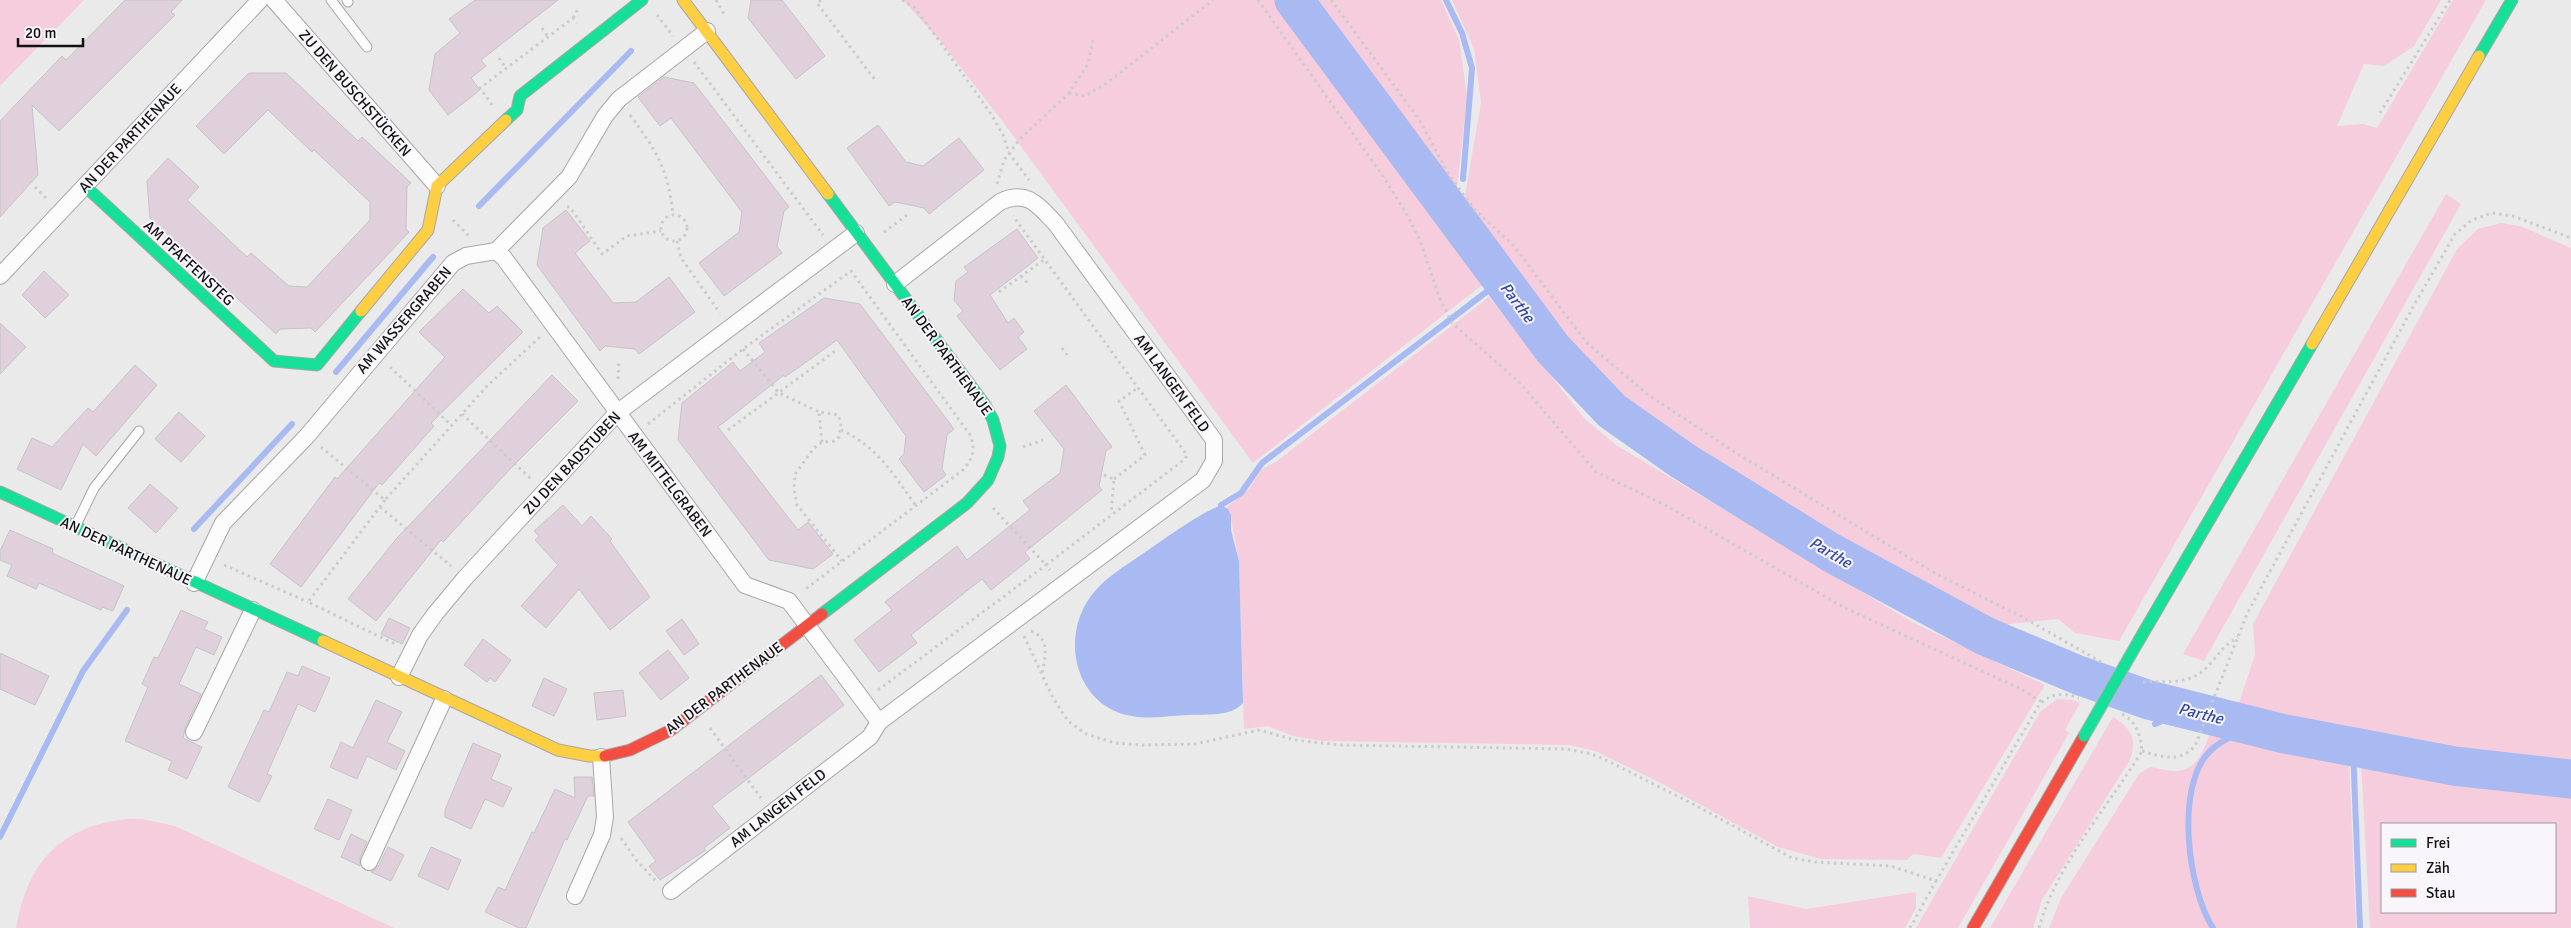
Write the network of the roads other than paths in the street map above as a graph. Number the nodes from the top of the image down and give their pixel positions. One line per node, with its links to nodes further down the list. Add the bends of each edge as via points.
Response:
1 (260, 0): 9 (street, AN DER PARTHENAUE)
2 (274, 0): 10 (street, ZU DEN BUSCHSTÜCKEN)
3 (331, 0): 8 (lane)
4 (642, 0): 10 (street, via 520,96 517,110)
5 (683, 0): 7 (street, AN DER PARTHENAUE)
6 (2512, 0): 30 (street, bridge)
7 (707, 31): 11 (street, AN DER PARTHENAUE); 12 (street, via 619,99 605,116 569,177)
8 (366, 47)
9 (85, 186): 10 (street, AM PFAFFENSTEG, via 274,361 317,365 428,230); 13 (street, AN DER PARTHENAUE)
10 (436, 192)
11 (856, 233): 14 (street, AN DER PARTHENAUE); 15 (street, ZU DEN BADSTUBEN)
12 (496, 251): 15 (street, AM MITTELGRABEN); 19 (street, AM WASSERGRABEN, via 466,256 453,263 307,436 223,524)
13 (0, 276)
14 (895, 284): 21 (street, AN DER PARTHENAUE, via 985,405 997,426 1000,452 994,474 978,492); 24 (street, AM LANGEN FELD, via 1000,202 1014,196 1030,200 1056,224 1214,440 1214,461 1203,480 1018,624)
15 (617, 413): 21 (street, AM MITTELGRABEN, via 745,585 789,601); 22 (street, ZU DEN BADSTUBEN, via 435,614)
16 (139, 431): 18 (lane, via 94,488)
17 (0, 492): 18 (street, AN DER PARTHENAUE)
18 (75, 528): 19 (street, AN DER PARTHENAUE)
19 (194, 583): 20 (street, AN DER PARTHENAUE)
20 (253, 610): 22 (street, AN DER PARTHENAUE); 25 (street)
21 (807, 625): 24 (street); 26 (street, AN DER PARTHENAUE, via 697,711 643,746)
22 (399, 677): 23 (street, AN DER PARTHENAUE)
23 (444, 698): 26 (street, AN DER PARTHENAUE, via 558,750 577,756); 27 (street)
24 (879, 722): 28 (street, AM LANGEN FELD, via 870,737)
25 (194, 732)
26 (602, 757): 29 (street, via 605,817 595,853)
27 (369, 862)
28 (671, 891)
29 (574, 896)
30 (1973, 928)

